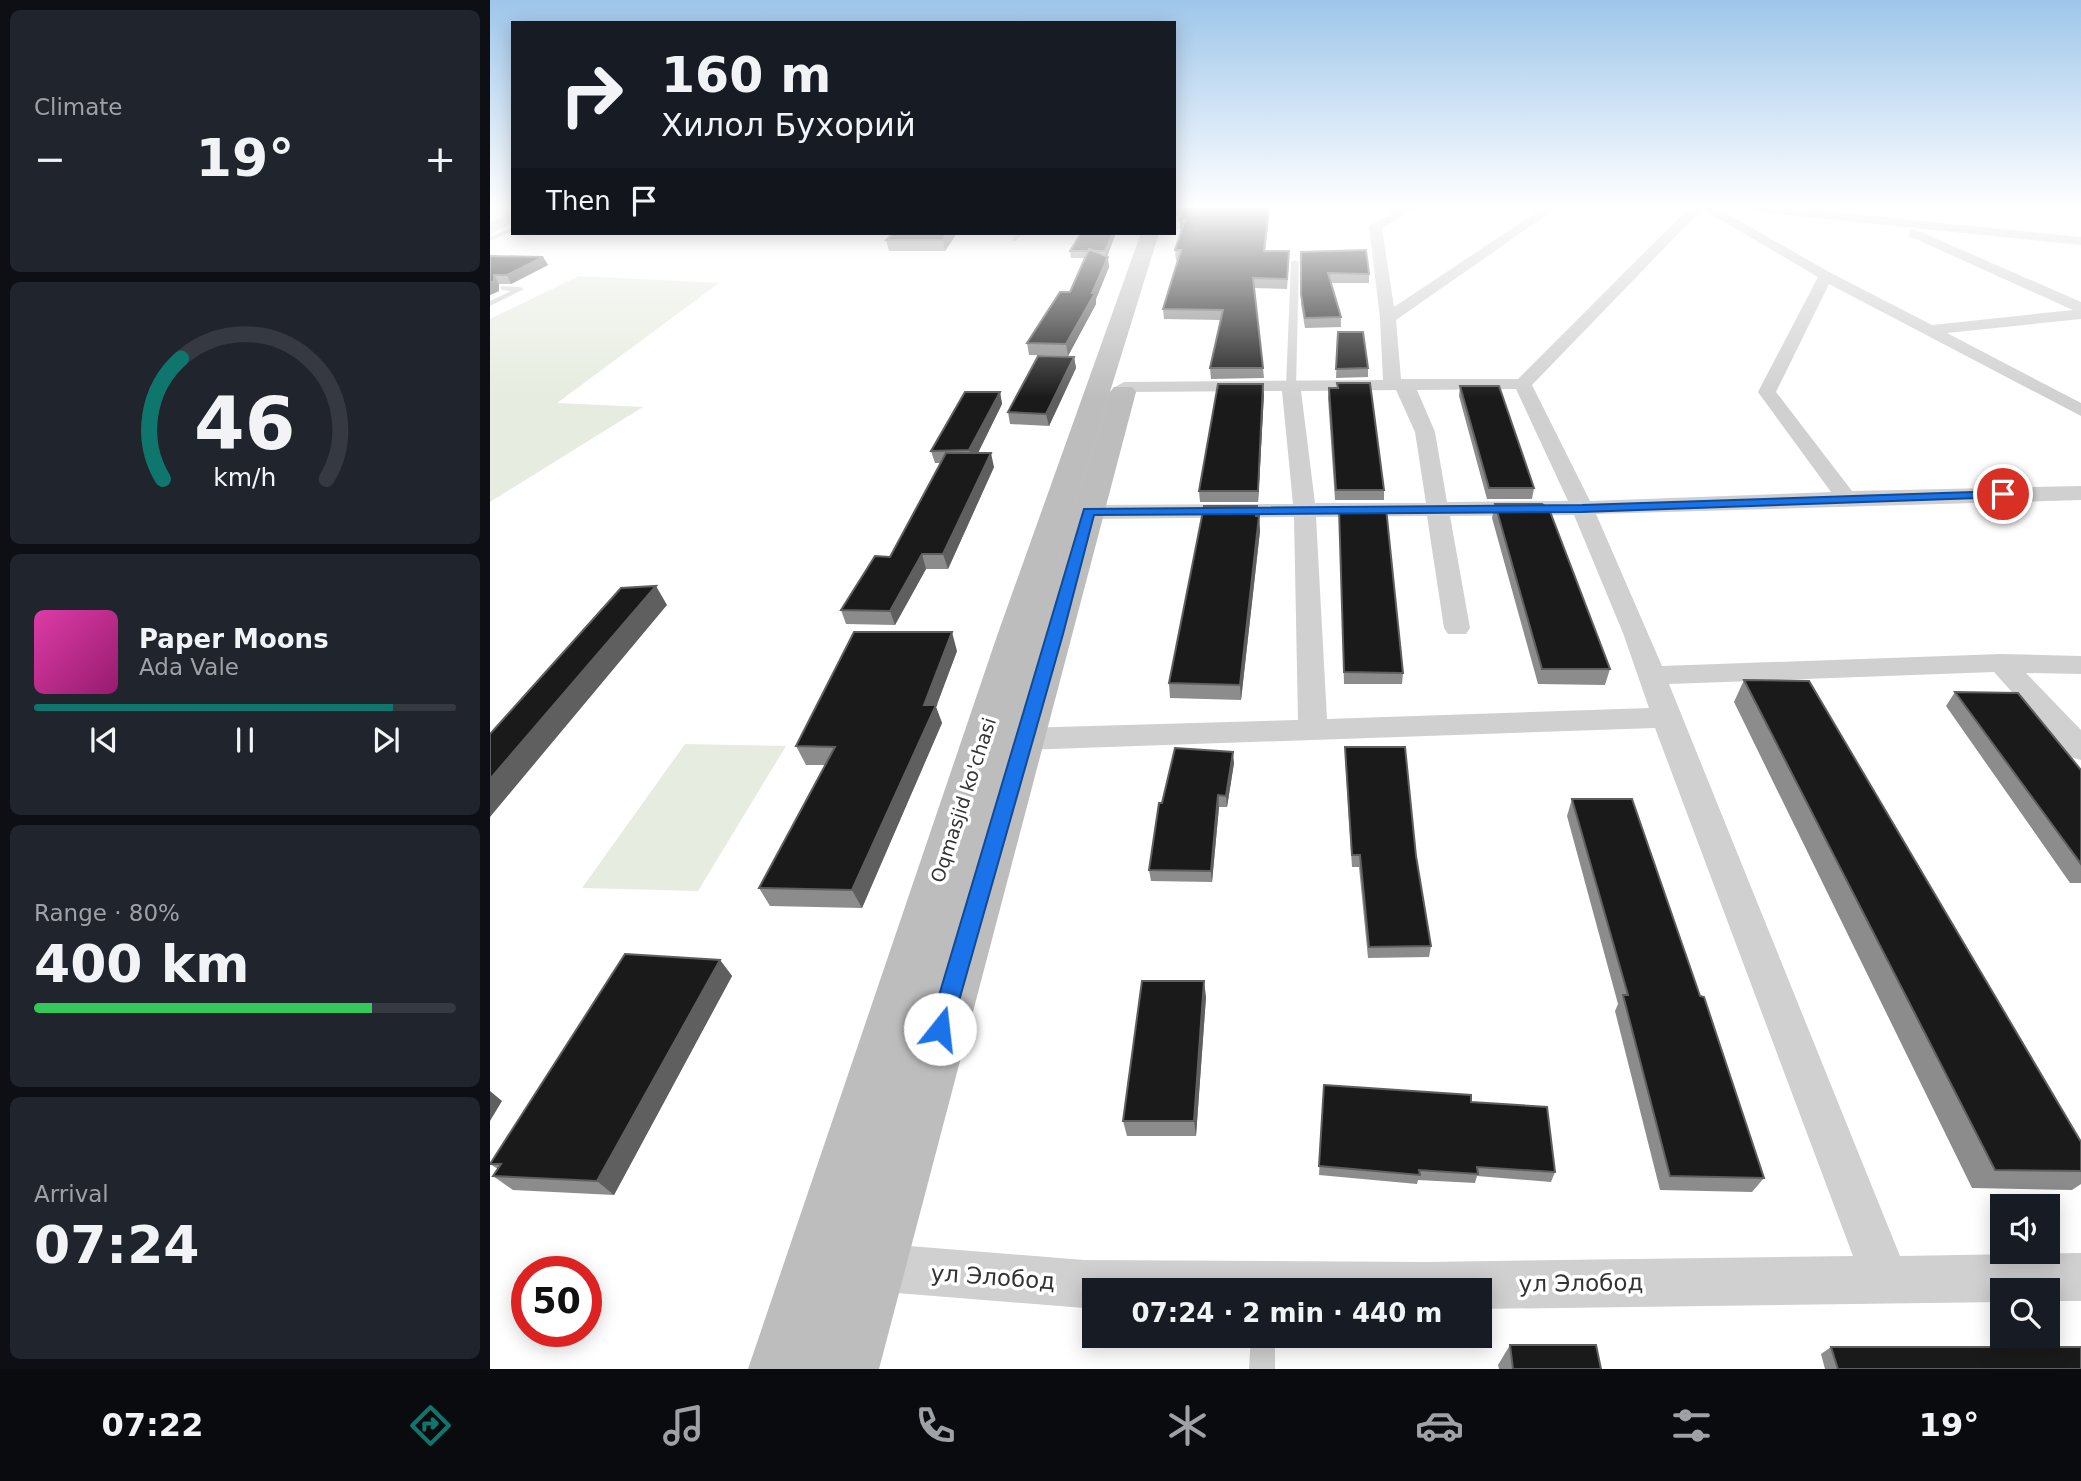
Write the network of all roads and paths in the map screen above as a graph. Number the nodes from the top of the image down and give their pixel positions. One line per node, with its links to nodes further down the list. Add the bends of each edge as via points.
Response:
1 (1139, 271): 28 (main road, Oqmasjid ko'chasi)
2 (1157, 271): 19 (main road, Oqmasjid ko'chasi)
3 (1295, 271): 17 (lane)
4 (1381, 271): 14 (street)
5 (1458, 271): 14 (street)
6 (1634, 271): 16 (street)
7 (1817, 271): 9 (street)
8 (1999, 271): 12 (street)
9 (1826, 276): 15 (street); 22 (street, via 1767,392)
10 (504, 288): 11 (lane, via 520,289)
11 (490, 304)
12 (2081, 307)
13 (2081, 314): 15 (street)
14 (1388, 318): 18 (street)
15 (1931, 330): 20 (street)
16 (1523, 384): 18 (street); 23 (street)
17 (1291, 386): 18 (street); 19 (street); 25 (street)
18 (1399, 386): 24 (street, via 1425,432)
19 (1124, 387): 26 (main road, Oqmasjid ko'chasi)
20 (2081, 410)
21 (2081, 493): 22 (street)
22 (1846, 498): 23 (street)
23 (1582, 508): 24 (street); 31 (street)
24 (1437, 510): 25 (street); 27 (street)
25 (1305, 511): 26 (street); 33 (street)
26 (1088, 512): 28 (main road, Oqmasjid ko'chasi)
27 (1457, 628)
28 (1036, 633): 34 (main road, Oqmasjid ko'chasi); 42 (main road, Oqmasjid ko'chasi)
29 (2001, 663): 30 (street); 31 (street); 35 (street)
30 (2081, 665)
31 (1653, 675): 32 (street)
32 (1666, 718): 33 (street); 37 (street)
33 (1313, 730): 34 (street)
34 (1023, 739): 36 (main road, Oqmasjid ko'chasi)
35 (2081, 749)
36 (872, 1267): 39 (street, ул Элобод); 43 (main road, Oqmasjid ko'chasi)
37 (1885, 1277): 38 (street, ул Элобод); 40 (street, ул Элобод)
38 (2081, 1277)
39 (1082, 1284)
40 (1492, 1285)
41 (1263, 1348): 44 (lane)
42 (783, 1369)
43 (844, 1369)
44 (1262, 1369)

